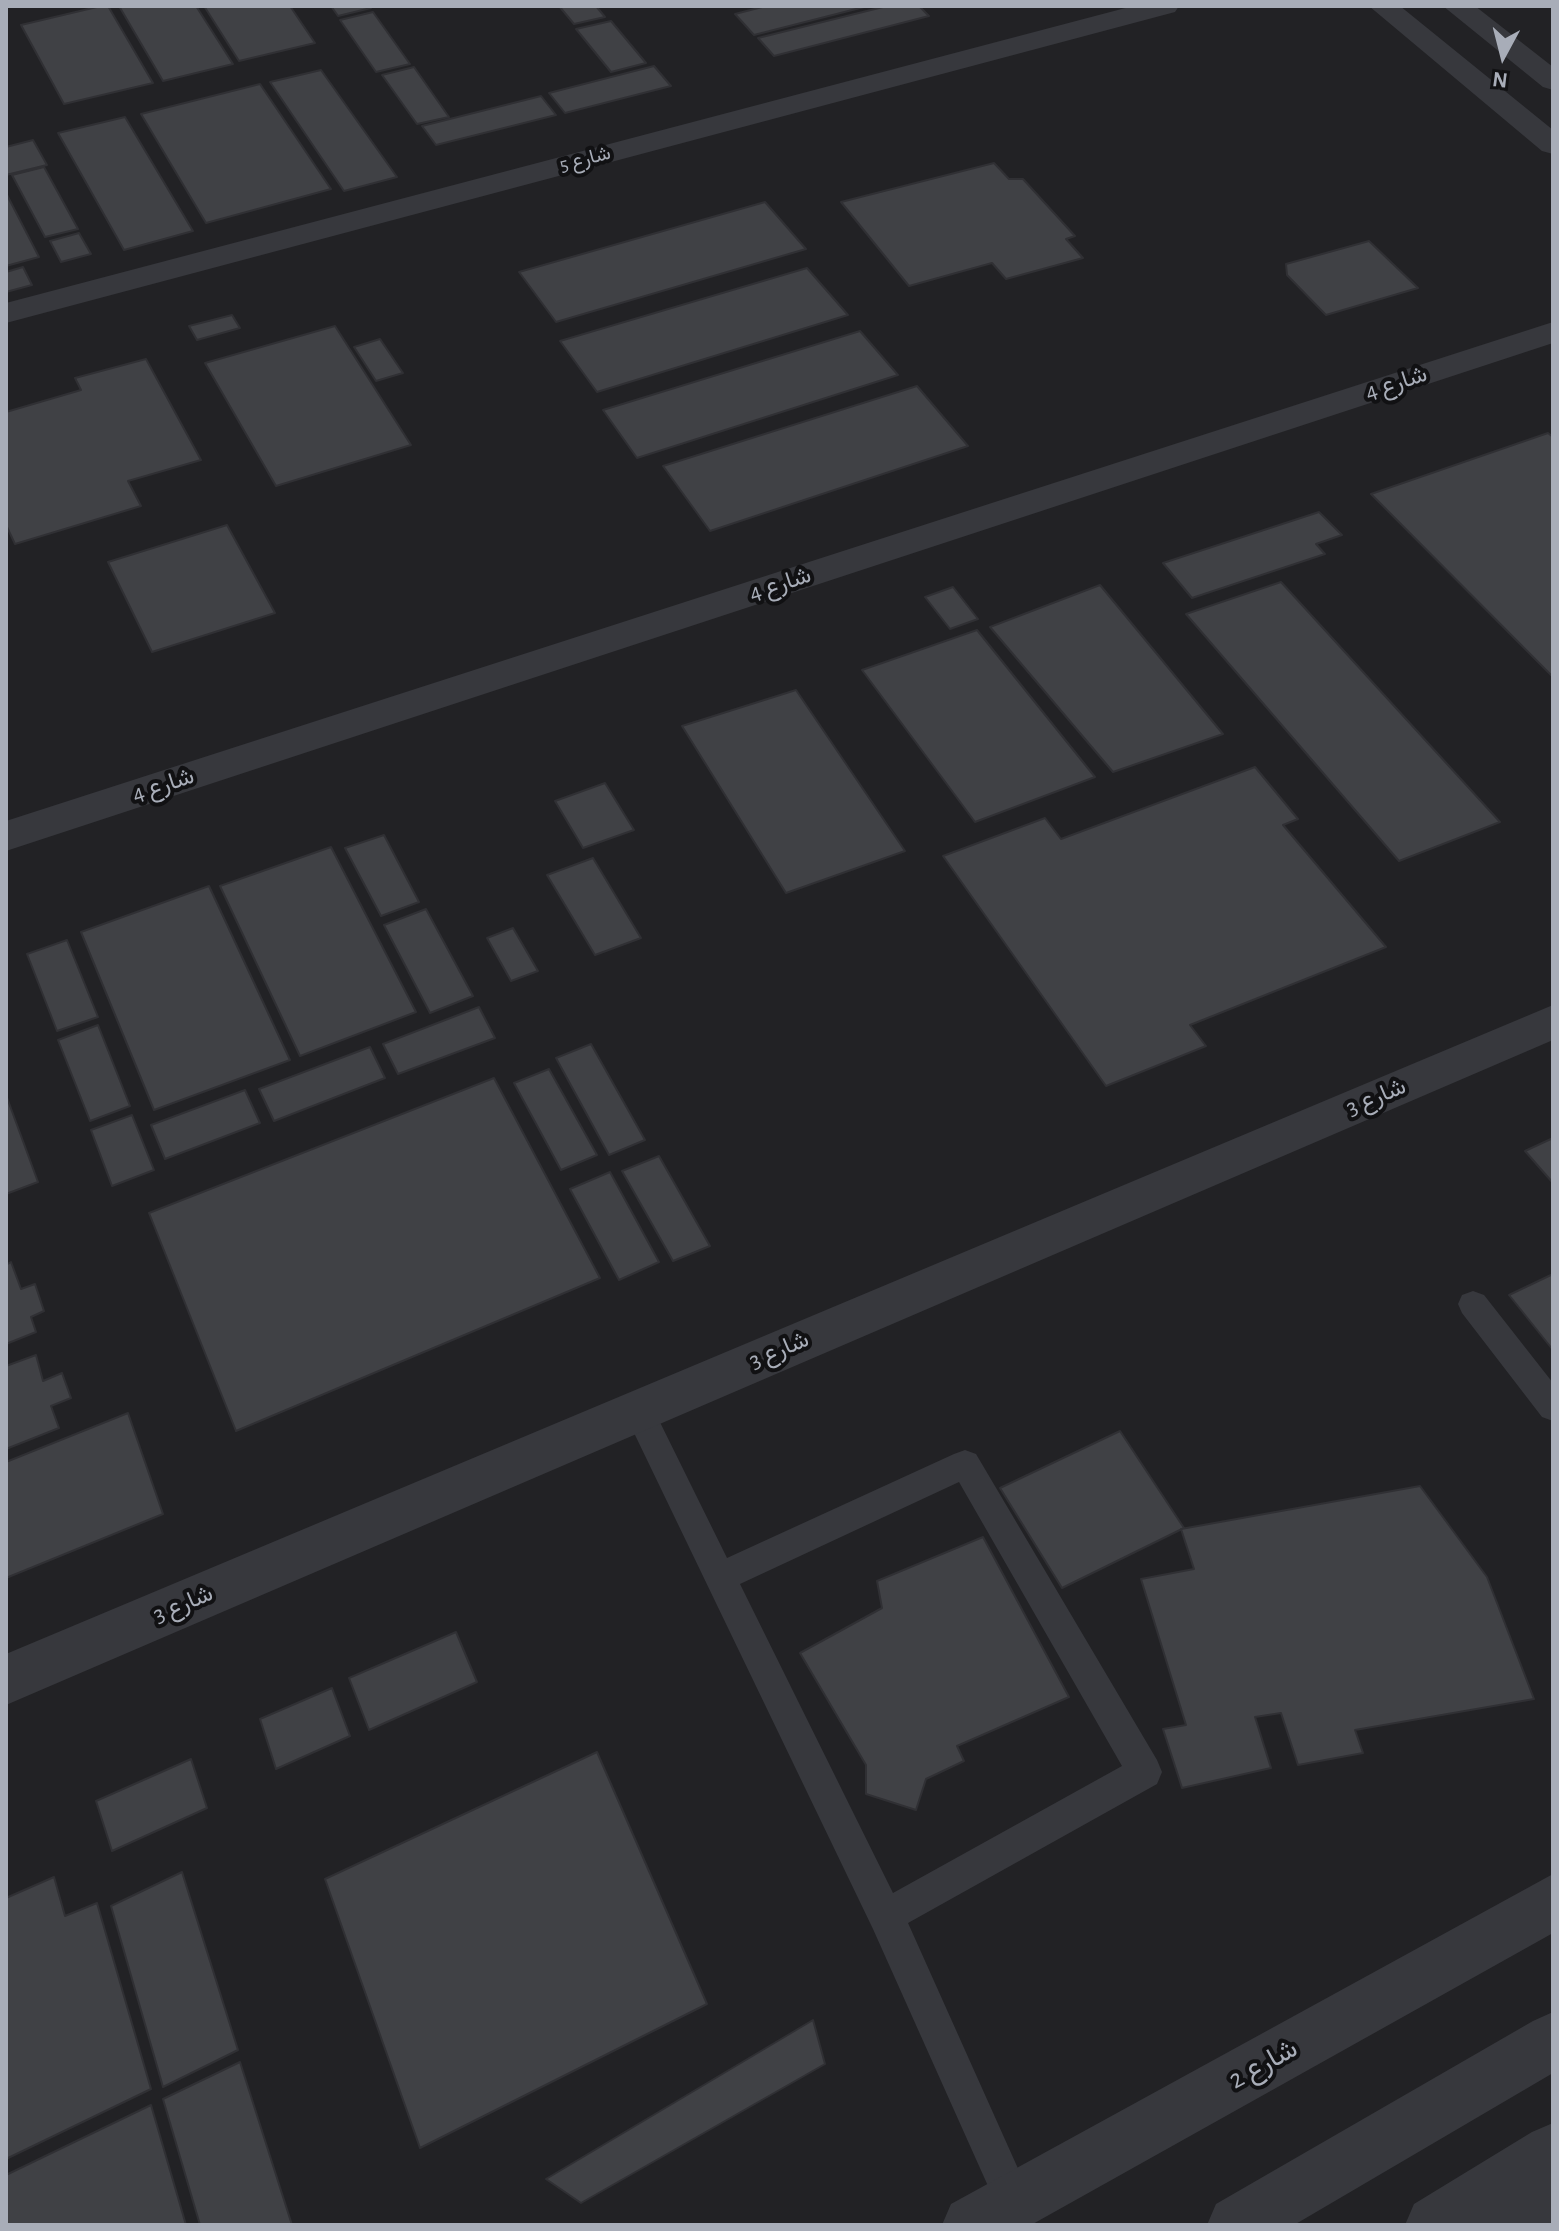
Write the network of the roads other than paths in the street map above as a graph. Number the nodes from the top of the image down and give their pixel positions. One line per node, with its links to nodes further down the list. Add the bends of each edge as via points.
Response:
1 (1165, 6): 6 (street, شارع 5)
2 (1383, 6): 5 (street)
3 (1457, 6): 4 (street)
4 (1553, 81)
5 (1553, 145)
6 (6, 313)
7 (1553, 332): 8 (street, شارع 4)
8 (6, 836)
9 (1553, 1022): 12 (street, شارع 3)
10 (1473, 1304): 11 (lane)
11 (1553, 1407)
12 (638, 1410): 13 (lane); 14 (street, شارع 3)
13 (718, 1578): 16 (lane); 16 (lane, via 965,1464 1145,1772)
14 (6, 1680)
15 (1553, 1902): 20 (street, شارع 2)
16 (886, 1916): 20 (lane)
17 (1553, 2041): 22 (street)
18 (1553, 2153): 19 (street)
19 (1485, 2195): 21 (street); 23 (street)
20 (993, 2213)
21 (1553, 2216)
22 (1237, 2225)
23 (1435, 2225)

